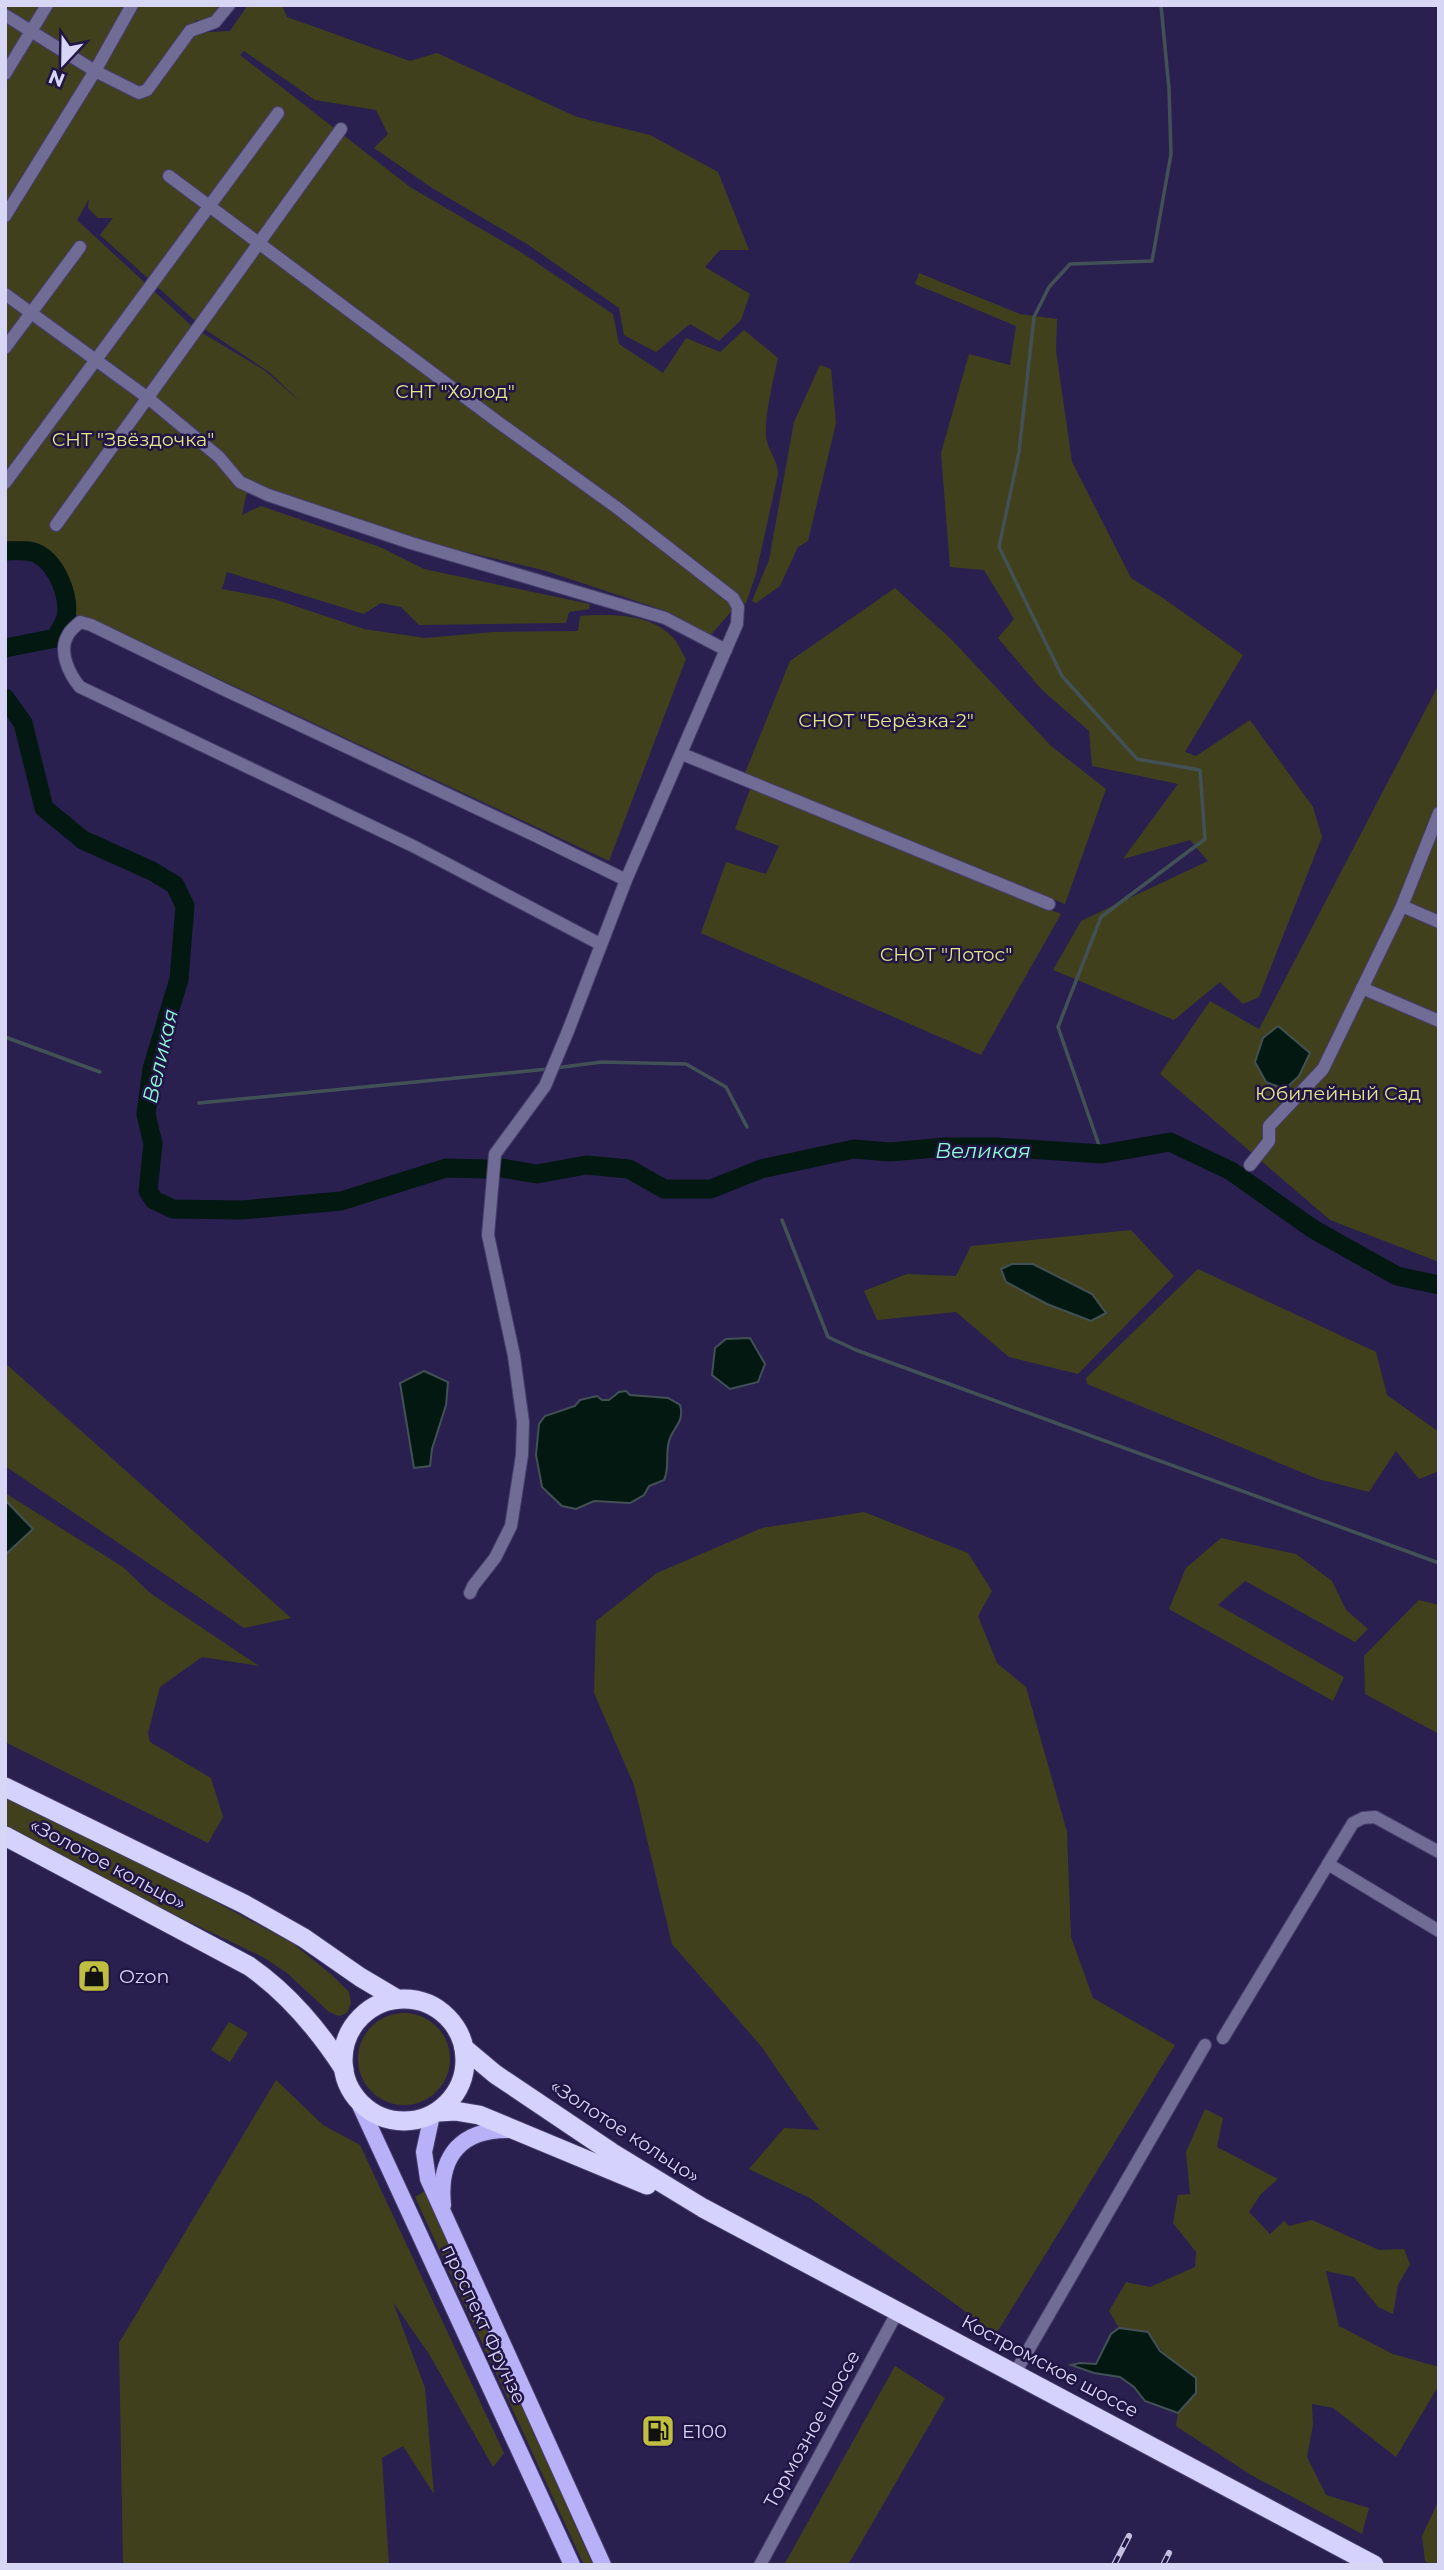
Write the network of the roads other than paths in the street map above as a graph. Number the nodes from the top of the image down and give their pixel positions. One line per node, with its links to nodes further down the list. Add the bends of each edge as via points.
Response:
1 (47, 5): 5 (street)
2 (132, 5): 6 (street)
3 (229, 5): 6 (street, via 215,22 190,31 144,93)
4 (5, 15): 5 (street)
5 (32, 31): 6 (street); 7 (street)
6 (95, 71): 12 (street)
7 (5, 74)
8 (278, 113): 11 (street)
9 (341, 129): 13 (street)
10 (169, 176): 11 (street)
11 (211, 207): 13 (street); 18 (street)
12 (5, 216)
13 (259, 242): 19 (street); 22 (street, via 733,598 739,615)
14 (80, 247): 16 (street)
15 (5, 294): 16 (street)
16 (30, 313): 17 (street); 18 (street)
17 (5, 348)
18 (95, 360): 19 (street); 20 (street)
19 (148, 398): 21 (street); 22 (street, via 219,457 240,482 268,495 485,567 666,618)
20 (5, 483)
21 (56, 525)
22 (726, 650): 23 (street)
23 (682, 754): 25 (street); 26 (street)
24 (1439, 813): 27 (street)
25 (625, 880): 29 (street); 29 (street, via 91,625 80,622 67,636 64,651 80,687 413,846)
26 (1049, 904)
27 (1402, 906): 28 (street); 30 (street)
28 (1439, 922)
29 (600, 944): 33 (street, via 545,1086 498,1148 493,1162 488,1235 514,1356 523,1422 522,1455 511,1526)
30 (1362, 988): 31 (street); 32 (street, via 1323,1069 1269,1126 1269,1141)
31 (1439, 1021)
32 (1250, 1165)
33 (470, 1593)
34 (5, 1787): 39 (highway, «Золотое кольцо», via 257,1912)
35 (5, 1836): 43 (highway, «Золотое кольцо», via 249,1966 302,2012)
36 (1439, 1852): 37 (street, via 1375,1817 1363,1818 1353,1823)
37 (1328, 1864): 38 (street); 40 (street)
38 (1439, 1931)
39 (397, 1999): 42 (highway, «Золотое кольцо», via 416,2000 441,2011 458,2031); 43 (highway, via 377,2005 355,2023 346,2040)
40 (1223, 2038)
41 (1205, 2045): 50 (street)
42 (464, 2048): 45 (highway, via 461,2083); 47 (highway, «Золотое кольцо», via 611,2152)
43 (344, 2069): 44 (highway, «Золотое кольцо»)
44 (358, 2101): 45 (highway, «Золотое кольцо», via 390,2120); 51 (main road, проспект Фрунзе)
45 (435, 2114): 46 (highway, «Золотое кольцо», via 467,2112); 48 (main road, проспект Фрунзе, via 425,2141 424,2164)
46 (516, 2130): 47 (highway, «Золотое кольцо»); 48 (main road, via 480,2132 453,2153 442,2188)
47 (703, 2208): 49 (highway, Костромское шоссе)
48 (449, 2224): 52 (main road, проспект Фрунзе)
49 (898, 2311): 50 (highway, Костромское шоссе); 53 (street, Тормозное шоссе)
50 (1015, 2374): 54 (highway, Костромское шоссе)
51 (572, 2565)
52 (604, 2565)
53 (760, 2565)
54 (1374, 2565)

